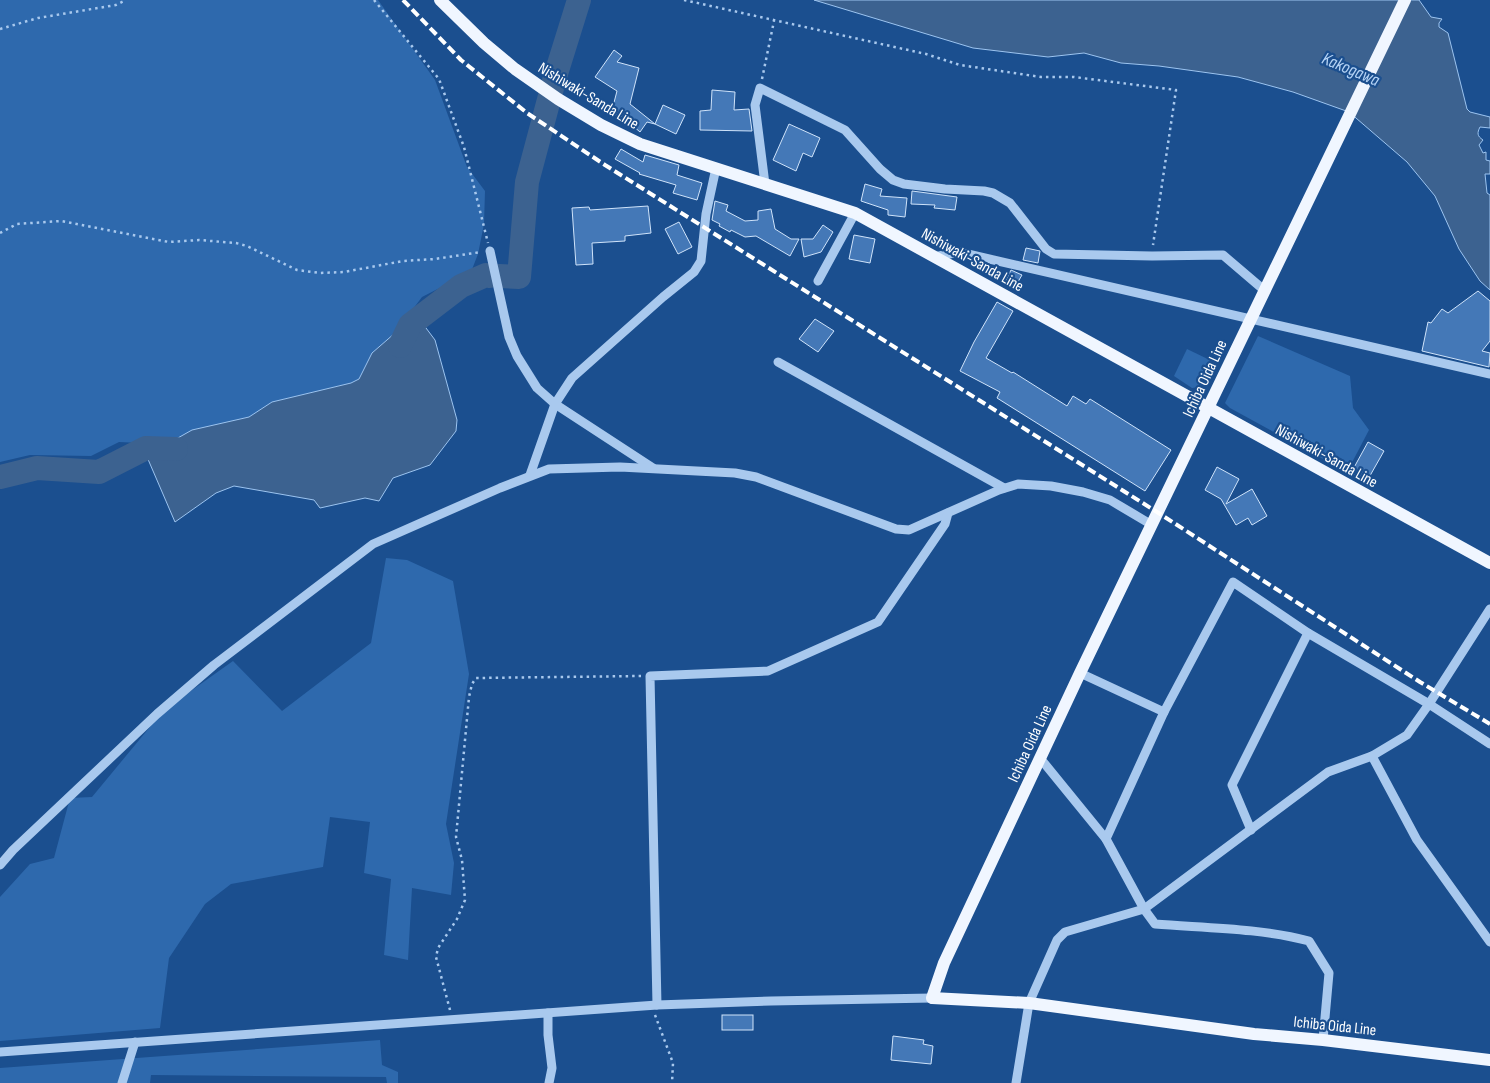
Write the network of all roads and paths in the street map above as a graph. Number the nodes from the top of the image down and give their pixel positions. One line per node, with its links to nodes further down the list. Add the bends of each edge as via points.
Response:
1 (126, 0): 7 (path, via 116,5 38,18)
2 (374, 0): 13 (path, via 439,79 464,147)
3 (440, 0): 9 (main road, Nishiwaki-Sanda Line, via 484,43 558,99 640,144)
4 (684, 0): 6 (path)
5 (1405, 0): 17 (main road, Ichiba Oida Line)
6 (774, 21): 8 (path); 14 (path, via 926,54 960,65 1041,77 1074,77 1176,90)
7 (0, 29)
8 (760, 88): 10 (street, via 755,105); 14 (street, via 844,130 893,180 904,184 993,193 1010,203 1046,249 1054,254)
9 (716, 168): 10 (main road, Nishiwaki-Sanda Line); 21 (street, via 706,214 701,261 694,272 572,378)
10 (765, 184): 11 (main road, Nishiwaki-Sanda Line)
11 (854, 213): 15 (main road, Nishiwaki-Sanda Line); 16 (street)
12 (0, 233): 13 (path, via 17,224 62,221 170,242 199,240 247,246 297,270 320,273)
13 (490, 251): 21 (street, via 509,337 517,356 537,388)
14 (1152, 256): 17 (street, via 1223,255)
15 (934, 257): 18 (street, via 959,252); 22 (main road, Nishiwaki-Sanda Line)
16 (818, 280)
17 (1264, 290): 18 (main road, Ichiba Oida Line)
18 (1250, 319): 20 (street); 22 (main road, Ichiba Oida Line)
19 (778, 362): 25 (street)
20 (1490, 374)
21 (555, 404): 23 (street); 24 (street)
22 (1208, 408): 27 (main road, Ichiba Oida Line); 28 (main road, Nishiwaki-Sanda Line)
23 (654, 468): 24 (street, via 549,468); 26 (street, via 756,477 896,529 909,530)
24 (530, 476): 40 (street, via 374,544 214,665 156,714)
25 (1004, 488): 26 (street); 27 (street, via 1018,484 1084,492 1110,500)
26 (948, 513): 32 (street, via 945,524 878,622 768,671)
27 (1152, 525): 31 (main road, Ichiba Oida Line)
28 (1490, 563)
29 (1490, 609): 33 (street)
30 (1308, 633): 33 (street); 34 (street, via 1233,582); 38 (street, via 1232,785)
31 (1080, 673): 34 (street); 37 (main road, Ichiba Oida Line)
32 (650, 676): 45 (street); 47 (path, via 476,678 472,684 456,837 462,860 465,900 436,957)
33 (1429, 704): 35 (street); 36 (street, via 1407,735)
34 (1164, 712): 39 (street)
35 (1490, 744)
36 (1372, 756): 38 (street, via 1328,772); 42 (street, via 1417,840)
37 (1040, 758): 39 (street); 43 (main road, Ichiba Oida Line, via 944,962)
38 (1251, 830): 41 (street)
39 (1106, 839): 41 (street)
40 (0, 865)
41 (1144, 909): 44 (street, via 1065,932 1057,940); 48 (street, via 1155,924 1291,936 1309,941 1329,972)
42 (1490, 942)
43 (932, 998): 44 (main road, Ichiba Oida Line); 45 (street)
44 (1029, 1003): 48 (main road, Ichiba Oida Line, via 1254,1034); 55 (street)
45 (654, 1005): 46 (street); 54 (path, via 673,1063)
46 (548, 1012): 47 (street); 53 (street)
47 (453, 1020): 49 (street)
48 (1323, 1040): 51 (main road, Ichiba Oida Line)
49 (135, 1042): 50 (street); 52 (street)
50 (0, 1052)
51 (1490, 1060)
52 (122, 1083)
53 (550, 1083)
54 (672, 1083)
55 (1016, 1083)

